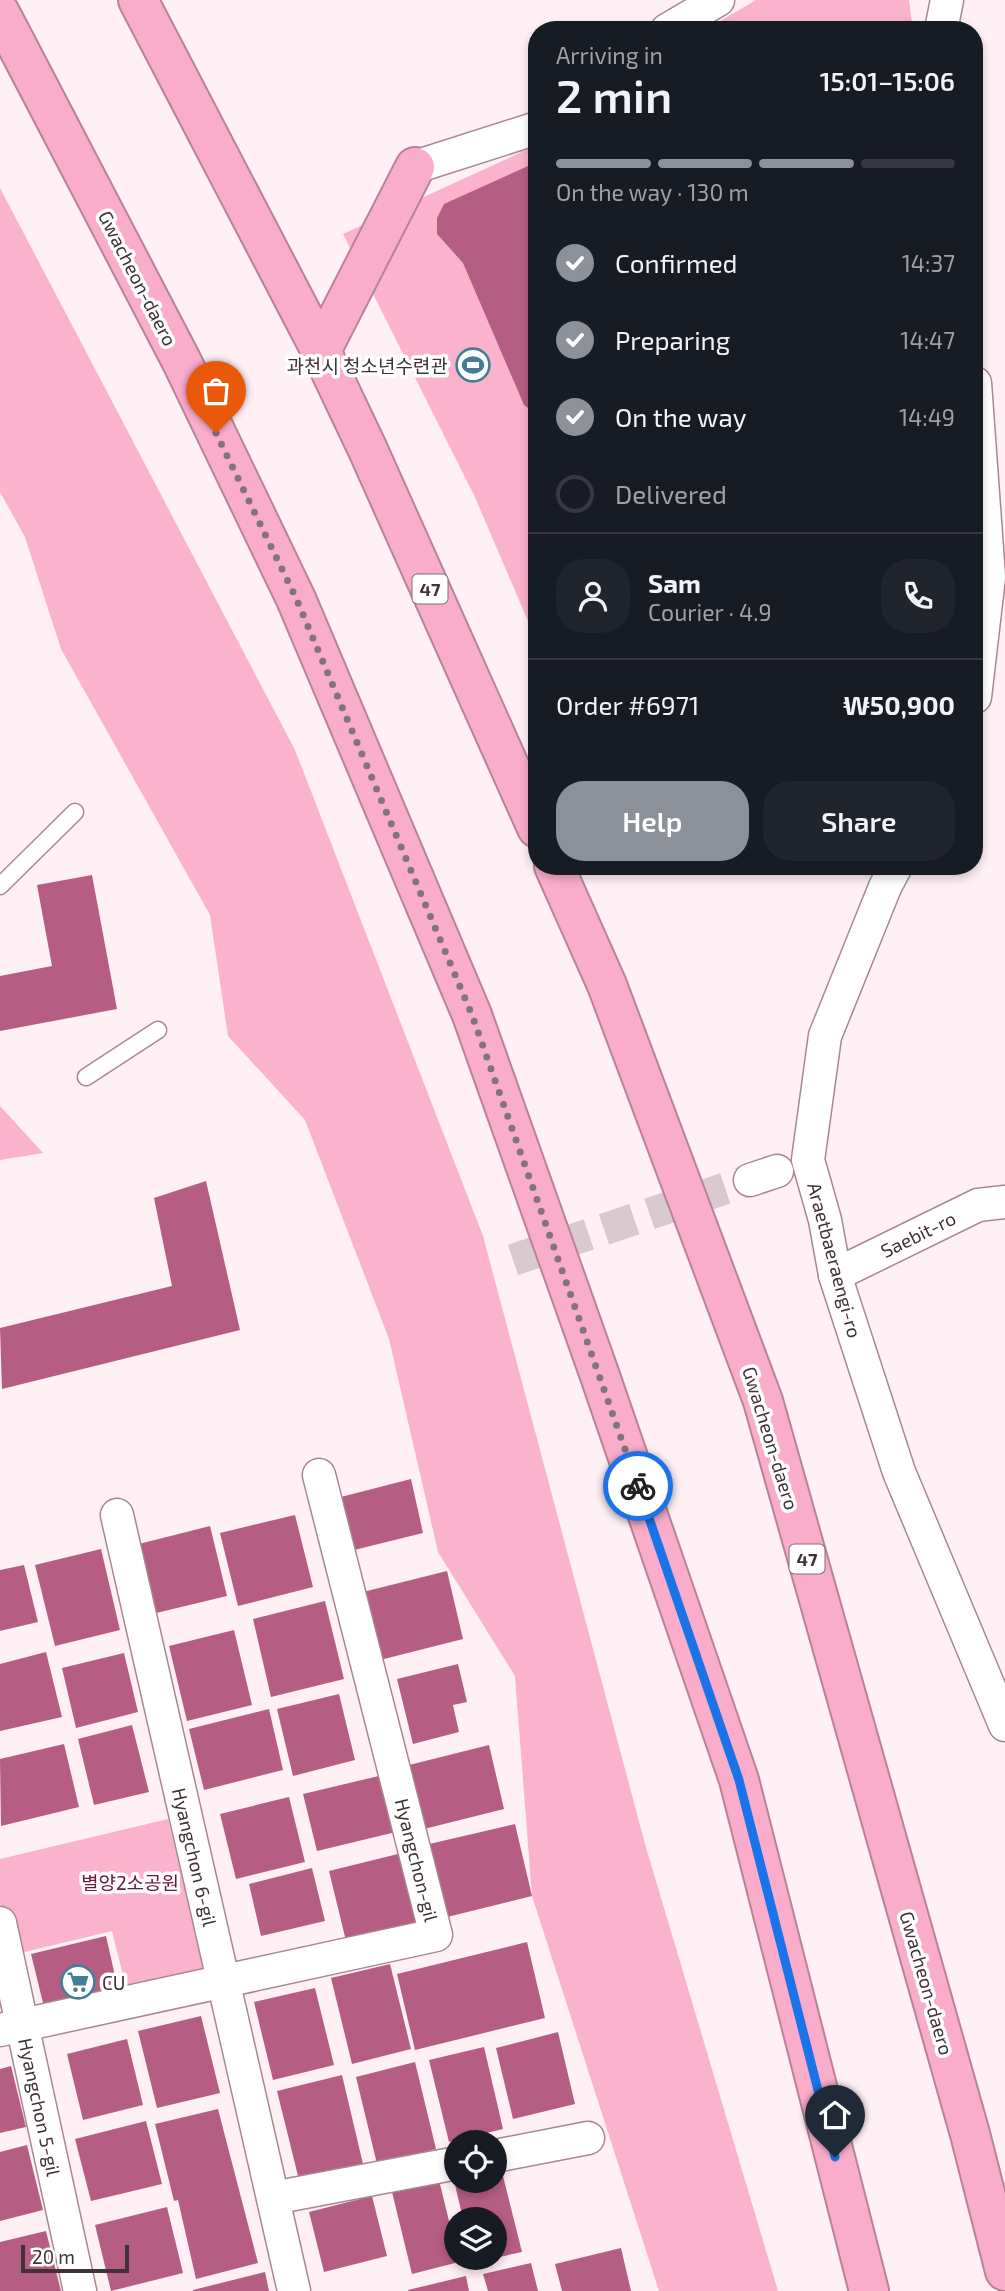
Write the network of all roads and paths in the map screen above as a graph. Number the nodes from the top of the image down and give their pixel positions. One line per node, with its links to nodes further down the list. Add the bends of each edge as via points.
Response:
1 (138, 0): 11 (highway, 47)
2 (718, 0): 6 (street)
3 (936, 0): 7 (street)
4 (947, 0): 8 (street)
5 (0, 13): 38 (highway, Gwacheon-daero, via 182,362 296,598 472,1015 739,1780)
6 (682, 21)
7 (939, 21)
8 (942, 21)
9 (528, 131): 10 (street)
10 (415, 167): 11 (highway)
11 (321, 351): 14 (highway, 47)
12 (983, 531): 13 (street, via 989,577)
13 (983, 628)
14 (528, 808)
15 (75, 812): 18 (lane)
16 (558, 875): 29 (highway, Gwacheon-daero / 47, via 607,985 762,1401)
17 (892, 875): 22 (street, Araetbaeraengi-ro, via 825,1036 808,1160)
18 (0, 886)
19 (158, 1030): 20 (lane)
20 (86, 1077)
21 (1005, 1202): 22 (street, Saebit-ro, via 978,1205)
22 (835, 1275): 25 (street, Araetbaeraengi-ro, via 899,1472)
23 (319, 1475): 27 (street, Hyangchon-gil, via 436,1935)
24 (117, 1515): 27 (street, Hyangchon 6-gil)
25 (1005, 1725)
26 (0, 1923): 28 (street, Hyangchon 5-gil)
27 (223, 1981): 28 (street, Hyangchon-gil); 33 (street, Hyangchon 6-gil)
28 (11, 2027): 36 (street, Hyangchon 5-gil)
29 (970, 2134): 34 (highway); 35 (highway, Gwacheon-daero / 47)
30 (588, 2138): 31 (street)
31 (507, 2154)
32 (444, 2165): 33 (street)
33 (273, 2198): 37 (street, Hyangchon 6-gil)
34 (1005, 2202)
35 (1005, 2271)
36 (80, 2291)
37 (294, 2291)
38 (869, 2291)

